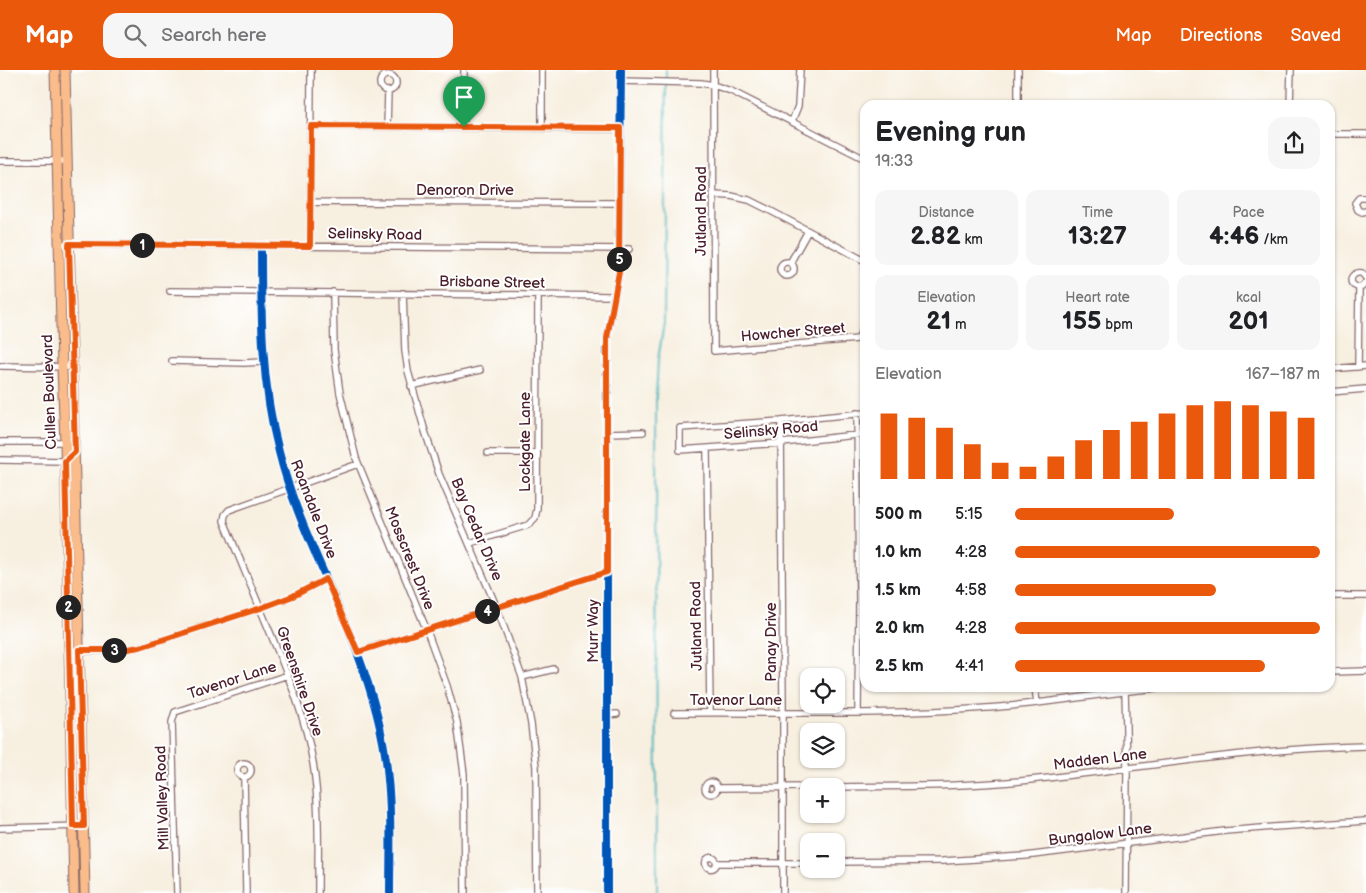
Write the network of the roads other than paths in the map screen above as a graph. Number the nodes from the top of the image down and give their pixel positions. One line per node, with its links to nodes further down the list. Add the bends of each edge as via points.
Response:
1 (55, 70): 13 (main road, Cullen Boulevard)
2 (65, 70): 14 (main road, Cullen Boulevard)
3 (311, 70): 19 (street)
4 (464, 70): 21 (street)
5 (542, 70): 22 (street)
6 (621, 70): 11 (street, Murr Way)
7 (713, 70): 12 (street, Jutland Road)
8 (800, 70): 18 (street, via 798,106)
9 (1018, 70): 16 (street)
10 (1291, 70): 17 (street)
11 (621, 81): 12 (street); 23 (street, Murr Way)
12 (713, 85): 18 (street); 30 (street, Jutland Road)
13 (55, 89): 14 (main road); 29 (main road, Cullen Boulevard)
14 (65, 89): 28 (main road, Cullen Boulevard)
15 (388, 90): 20 (street)
16 (1018, 100)
17 (1290, 100)
18 (792, 121): 26 (street)
19 (311, 126): 20 (street); 32 (street)
20 (387, 127): 21 (street)
21 (464, 127): 22 (street)
22 (542, 128): 23 (street)
23 (620, 128): 33 (street, Murr Way)
24 (1335, 134): 25 (street)
25 (1366, 134)
26 (860, 156)
27 (0, 161): 29 (street)
28 (68, 161): 29 (street); 36 (main road, Cullen Boulevard)
29 (57, 162): 36 (main road, Cullen Boulevard)
30 (713, 195): 35 (street, via 748,200); 55 (street, Jutland Road)
31 (1366, 198): 34 (street, via 1359,198 1355,204 1358,210)
32 (310, 202): 33 (street, Denoron Drive); 38 (street)
33 (620, 203): 39 (street, Murr Way)
34 (1366, 211)
35 (808, 231): 41 (street); 42 (street)
36 (64, 244): 37 (street, Selinsky Road); 52 (main road, Cullen Boulevard); 53 (main road, Cullen Boulevard)
37 (261, 246): 38 (street, Selinsky Road); 47 (street, Roandale Drive)
38 (310, 246): 39 (street, Selinsky Road)
39 (620, 249): 40 (street, Selinsky Road); 51 (street, Murr Way)
40 (630, 249)
41 (860, 258)
42 (790, 264)
43 (1366, 278): 45 (street, via 1360,273 1353,275 1352,285)
44 (1366, 282): 45 (street)
45 (1359, 288): 59 (street)
46 (170, 291): 47 (street, Brisbane Street)
47 (261, 292): 48 (street, Brisbane Street); 57 (street, Roandale Drive)
48 (333, 292): 49 (street, Brisbane Street); 83 (street, Mosscrest Drive, via 334,350 340,393)
49 (403, 293): 50 (street, Brisbane Street); 65 (street, Bay Cedar Drive, via 405,350)
50 (538, 295): 51 (street, Brisbane Street); 80 (street, Lockgate Lane)
51 (614, 296): 72 (street, Murr Way, via 607,338)
52 (61, 306): 53 (main road); 61 (main road, Cullen Boulevard)
53 (71, 306): 62 (main road, Cullen Boulevard)
54 (860, 335): 55 (street, Howcher Street, via 858,339)
55 (714, 351)
56 (172, 362): 57 (street)
57 (263, 362): 84 (street, Roandale Drive, via 271,419)
58 (0, 366): 61 (street)
59 (1358, 366): 60 (street); 63 (street)
60 (1366, 366)
61 (62, 367): 62 (street); 75 (main road, Cullen Boulevard)
62 (73, 367): 78 (main road, Cullen Boulevard)
63 (1335, 368)
64 (480, 370): 65 (street)
65 (412, 386): 85 (street, Bay Cedar Drive, via 439,474)
66 (1366, 389): 67 (street)
67 (1335, 392)
68 (857, 413): 69 (street, Selinsky Road); 70 (street, Selinsky Road); 73 (street)
69 (860, 413)
70 (781, 421): 76 (street, Panay Drive); 77 (street, Selinsky Road, via 680,428 680,450)
71 (643, 432): 72 (street)
72 (607, 433): 87 (street, Murr Way)
73 (858, 435): 76 (street, Selinsky Road); 107 (street)
74 (0, 442): 75 (street)
75 (65, 442): 78 (street); 82 (main road, Cullen Boulevard)
76 (782, 442): 77 (street, Selinsky Road); 110 (street, Panay Drive)
77 (707, 448): 109 (street, Jutland Road)
78 (75, 452): 82 (street); 86 (main road, Cullen Boulevard)
79 (488, 453): 80 (street)
80 (536, 453): 85 (street, Lockgate Lane, via 535,518 528,525)
81 (0, 460): 82 (street)
82 (65, 461): 86 (main road, Cullen Boulevard)
83 (358, 464): 84 (street); 93 (street, Mosscrest Drive)
84 (289, 488): 88 (street, Roandale Drive); 91 (street, Greenshire Drive, via 225,514 224,521)
85 (470, 544): 92 (street, Bay Cedar Drive)
86 (72, 562): 94 (main road, Cullen Boulevard); 95 (main road, Cullen Boulevard)
87 (607, 572): 92 (street); 112 (street, Murr Way)
88 (326, 579): 91 (street); 96 (street, Roandale Drive)
89 (1335, 596): 90 (street)
90 (1366, 596)
91 (261, 608): 95 (street, via 140,647); 100 (street, Greenshire Drive)
92 (497, 608): 93 (street); 101 (street, Bay Cedar Drive)
93 (427, 631): 96 (street); 137 (street, Mosscrest Drive, via 457,722 464,774)
94 (68, 650): 95 (street); 113 (main road, Cullen Boulevard)
95 (79, 650): 114 (main road, Cullen Boulevard)
96 (358, 652): 136 (street, Roandale Drive, via 386,762 390,804)
97 (554, 669): 101 (street)
98 (1366, 671): 99 (street)
99 (1335, 672)
100 (288, 675): 106 (street, Tavenor Lane); 135 (street, Greenshire Drive, via 305,724 314,764)
101 (522, 677): 138 (street, Bay Cedar Drive, via 536,767)
102 (1036, 692): 105 (street)
103 (1106, 692): 105 (street, Tavenor Lane)
104 (1125, 692): 116 (street)
105 (1037, 703): 107 (street, Tavenor Lane, via 922,712)
106 (183, 709): 133 (street, Mill Valley Road, via 175,712 172,722)
107 (858, 712): 110 (street, Tavenor Lane)
108 (674, 713): 109 (street, Tavenor Lane)
109 (710, 713): 110 (street, Tavenor Lane)
110 (783, 713): 121 (street, Panay Drive)
111 (617, 714): 112 (street)
112 (607, 715): 139 (street, Murr Way)
113 (71, 734): 114 (main road); 123 (main road, Cullen Boulevard)
114 (81, 734): 124 (main road, Cullen Boulevard)
115 (1366, 746): 116 (street, Madden Lane, via 1232,754)
116 (1126, 768): 119 (street, Madden Lane, via 1028,780 938,786); 126 (street)
117 (244, 777): 134 (street)
118 (800, 787): 121 (street)
119 (845, 787)
120 (718, 788): 121 (street)
121 (784, 788): 129 (street, Panay Drive)
122 (1366, 821): 126 (street, Bungalow Lane, via 1274,827)
123 (73, 826): 124 (street); 125 (street); 131 (main road, Cullen Boulevard)
124 (84, 826): 132 (main road, Cullen Boulevard)
125 (0, 828)
126 (1126, 844): 127 (street, Bungalow Lane, via 1025,856); 141 (street)
127 (845, 862)
128 (717, 863): 129 (street)
129 (784, 863): 130 (street); 140 (street, Panay Drive)
130 (800, 863)
131 (74, 893)
132 (85, 893)
133 (177, 893)
134 (246, 893)
135 (318, 893)
136 (390, 893)
137 (465, 893)
138 (537, 893)
139 (607, 893)
140 (783, 893)
141 (1126, 893)

